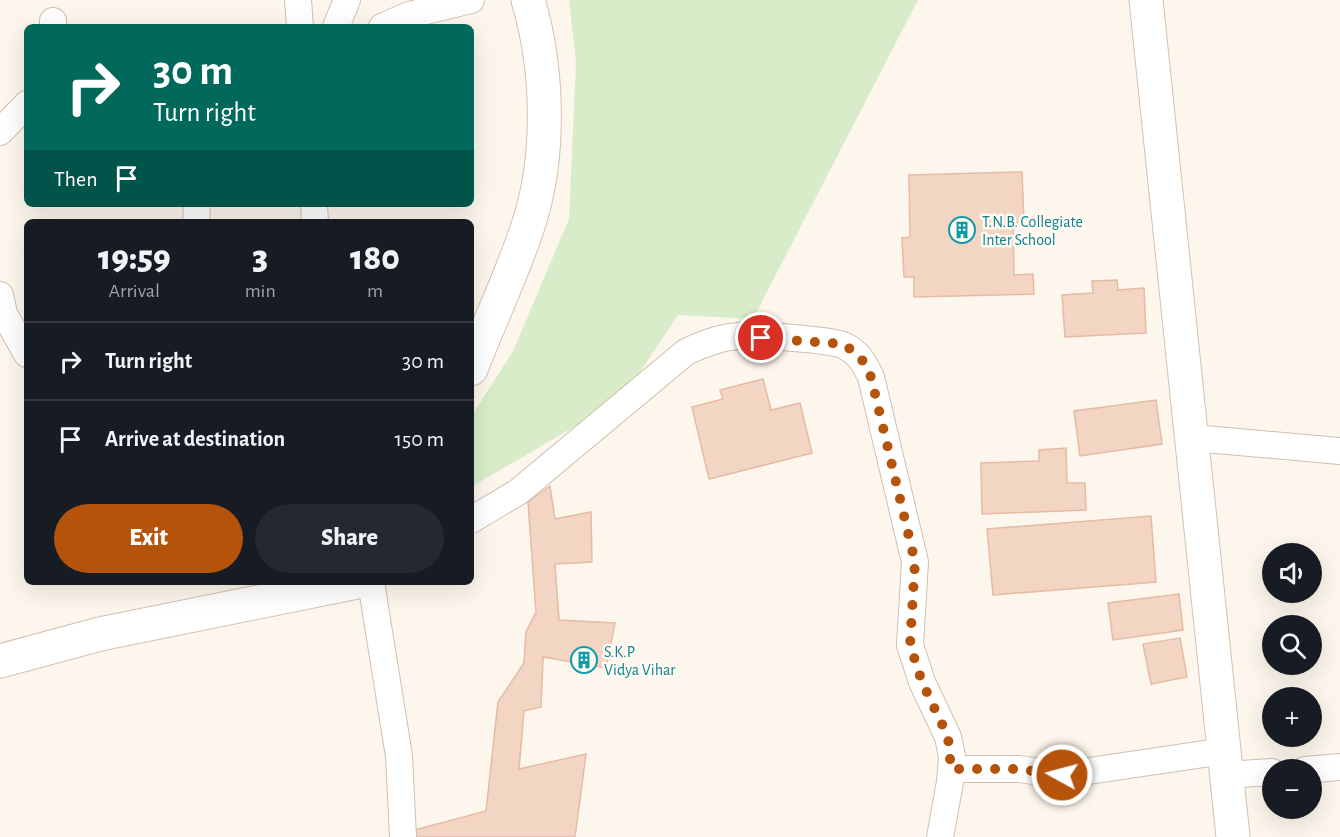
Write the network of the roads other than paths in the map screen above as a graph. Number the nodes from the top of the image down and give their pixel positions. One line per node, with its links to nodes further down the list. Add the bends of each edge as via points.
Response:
1 (298, 0): 6 (street)
2 (346, 0): 7 (street)
3 (471, 0): 8 (street)
4 (528, 0): 15 (main road, via 544,96 543,165 528,228)
5 (1146, 0): 16 (main road)
6 (300, 24)
7 (337, 24)
8 (389, 24)
9 (24, 107): 10 (street)
10 (0, 132)
11 (0, 295): 13 (street, via 4,314)
12 (0, 348): 14 (street)
13 (24, 351)
14 (24, 355)
15 (474, 362)
16 (1193, 438): 17 (street); 22 (main road)
17 (1340, 451)
18 (474, 518): 24 (street, via 518,492 686,352 711,341 738,336 843,344 860,356 871,377 915,562 910,645 922,682 948,737)
19 (371, 585): 27 (street, via 399,756)
20 (321, 586): 21 (main road, via 100,634)
21 (0, 661)
22 (1225, 763): 24 (street, via 1062,775 1019,769); 26 (street); 29 (main road)
23 (1340, 767): 25 (street)
24 (951, 769): 28 (street)
25 (1322, 769)
26 (1262, 770)
27 (403, 837)
28 (940, 837)
29 (1233, 837)

